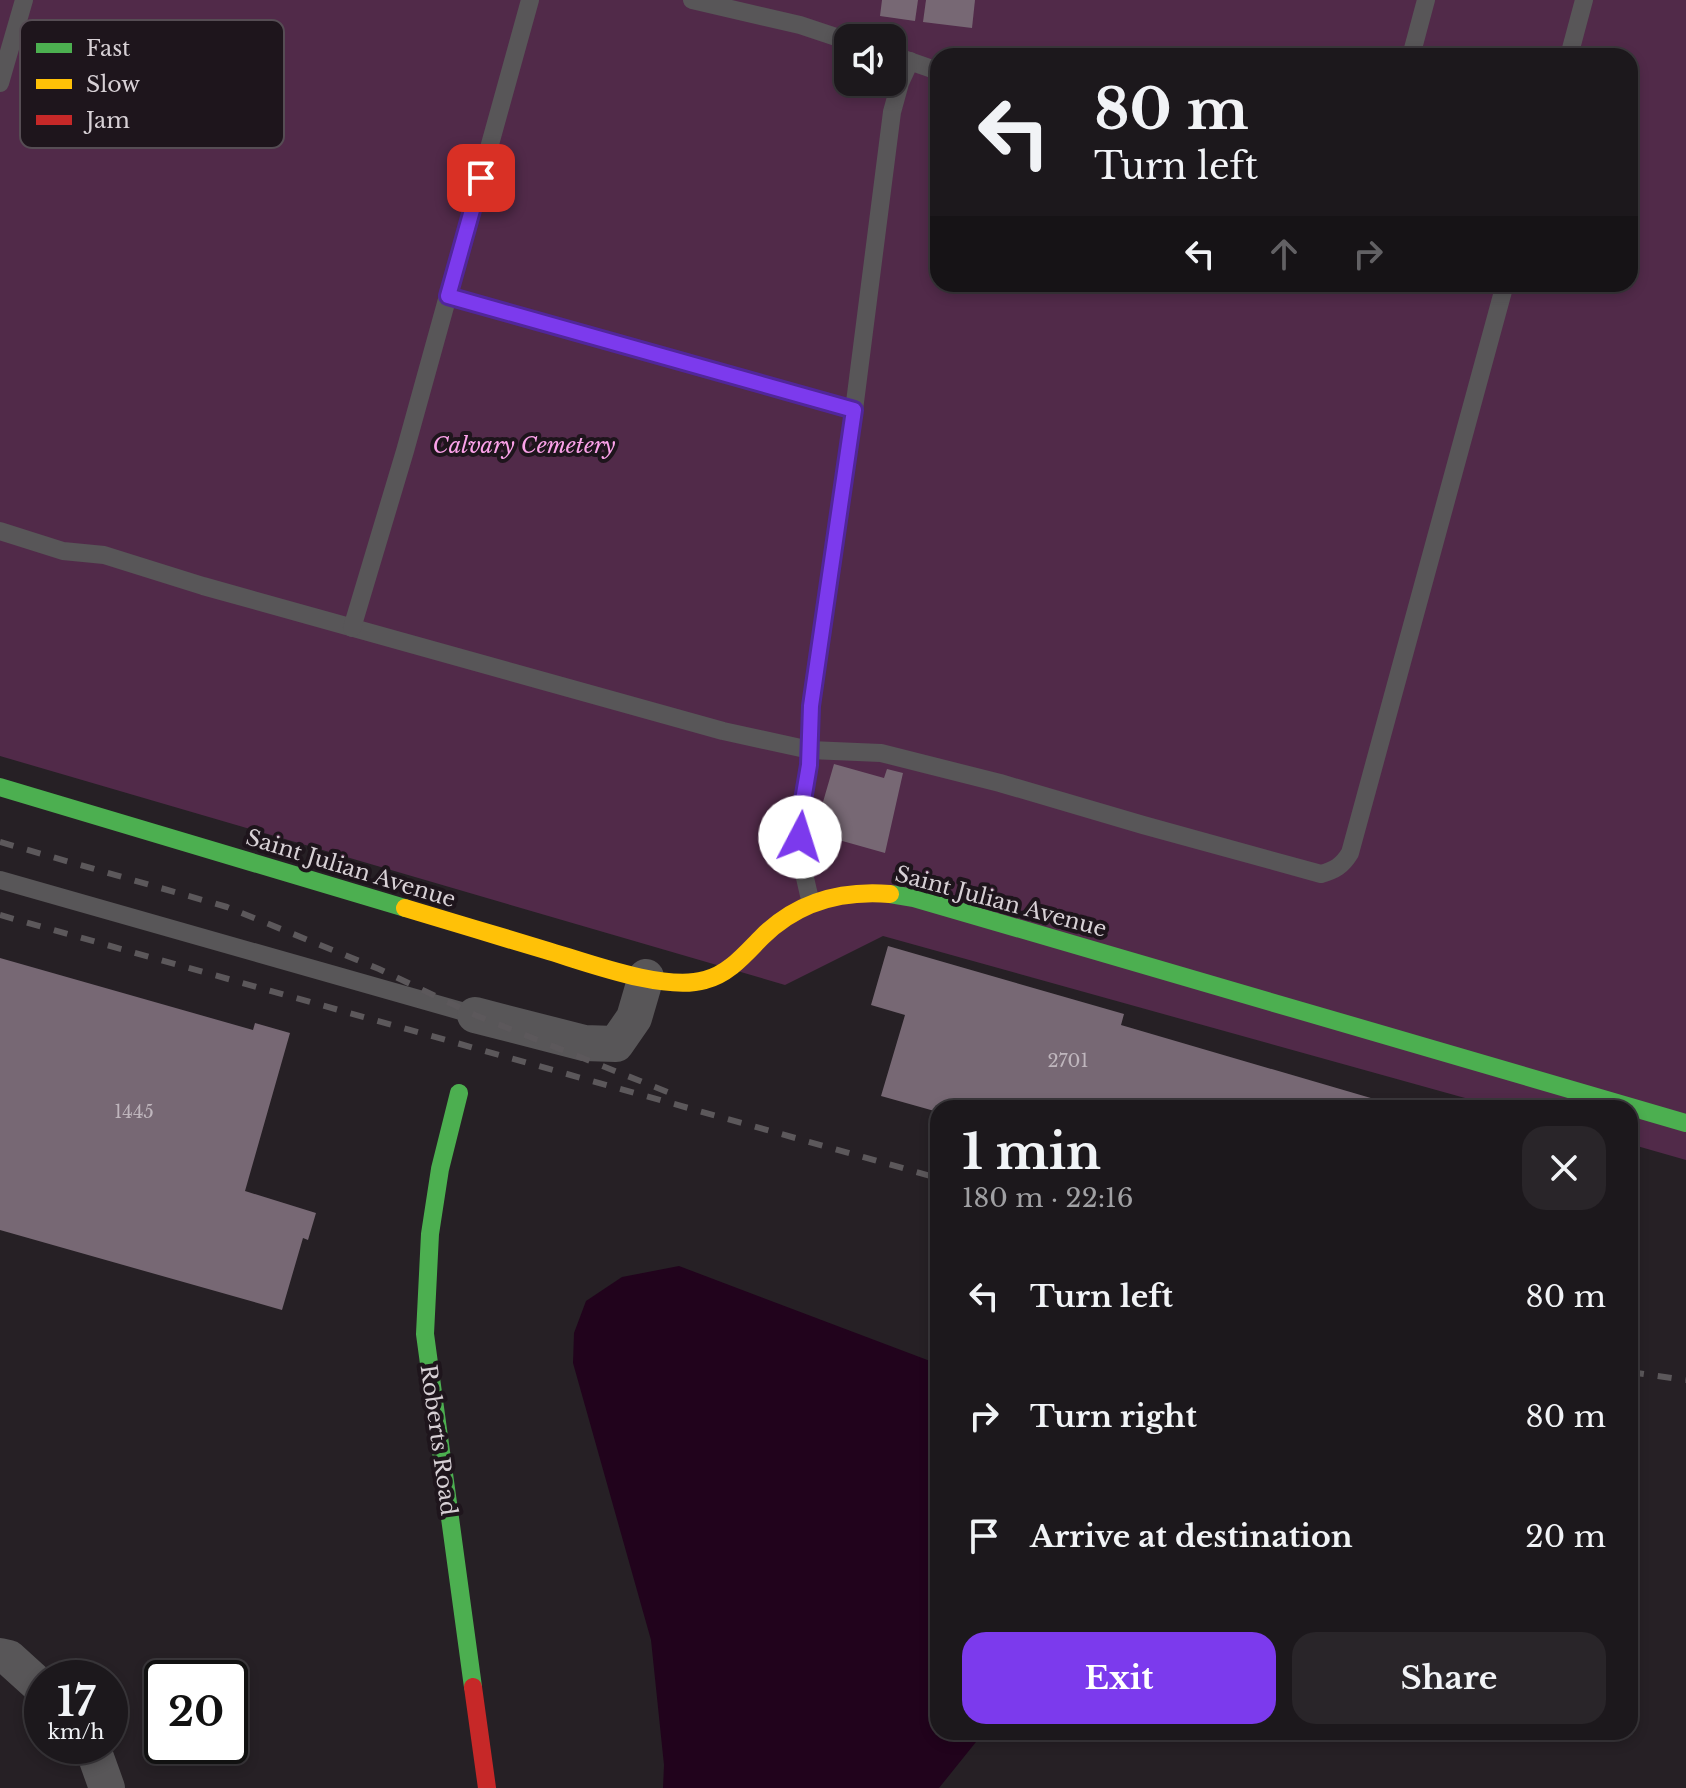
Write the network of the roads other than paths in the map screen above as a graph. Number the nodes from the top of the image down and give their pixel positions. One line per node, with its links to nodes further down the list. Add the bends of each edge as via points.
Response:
1 (24, 0): 11 (lane)
2 (530, 0): 14 (lane)
3 (692, 0): 6 (lane)
4 (1426, 0): 7 (lane)
5 (1584, 0): 8 (lane)
6 (834, 36)
7 (1413, 48)
8 (1571, 48)
9 (906, 60): 10 (lane)
10 (930, 68)
11 (0, 83)
12 (896, 96): 15 (lane)
13 (1503, 292): 18 (lane, via 1350,853 1336,870 1321,874 881,753)
14 (448, 296): 15 (lane); 17 (lane)
15 (854, 410): 18 (lane, via 811,706)
16 (0, 531): 17 (lane, via 63,551 104,555)
17 (352, 628): 18 (lane, via 723,731)
18 (810, 750): 21 (lane, via 800,856)
19 (0, 787): 22 (street, Saint Julian Avenue)
20 (0, 880): 23 (lane)
21 (811, 904): 22 (street, Saint Julian Avenue, via 771,928 739,963 720,975 693,983); 25 (street, Saint Julian Avenue, via 840,894 914,898)
22 (646, 977): 23 (street, via 634,1018 616,1044 584,1043)
23 (475, 1015)
24 (459, 1093): 32 (street, Roberts Road, via 430,1234 425,1334)
25 (1607, 1100)
26 (1638, 1109): 27 (street, Saint Julian Avenue)
27 (1686, 1123)
28 (0, 1656): 29 (street)
29 (24, 1672)
30 (98, 1764): 31 (street)
31 (107, 1788)
32 (487, 1788)

